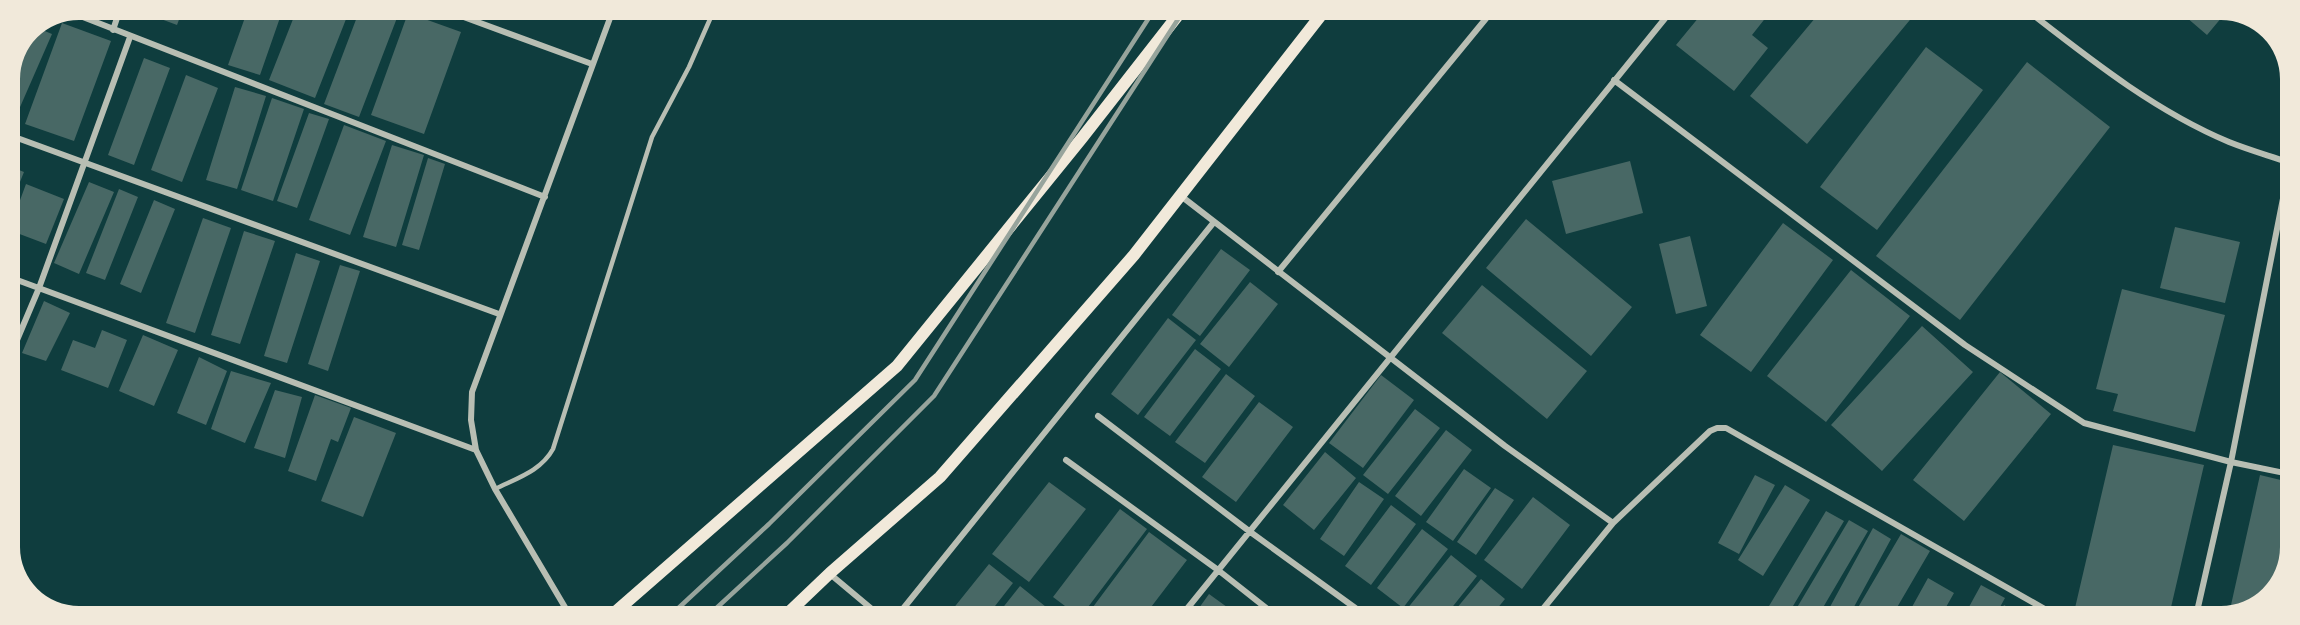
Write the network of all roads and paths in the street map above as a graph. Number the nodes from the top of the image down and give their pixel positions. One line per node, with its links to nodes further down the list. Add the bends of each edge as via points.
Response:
1 (89, 20): 11 (street)
2 (116, 20): 11 (street)
3 (472, 20): 13 (street)
4 (609, 20): 13 (street)
5 (710, 20): 33 (lane, via 652,137 553,450 538,468)
6 (1174, 20): 39 (main road, via 897,366)
7 (1316, 20): 18 (main road)
8 (1485, 20): 22 (street)
9 (1664, 20): 14 (street)
10 (2040, 20): 16 (street, via 2109,74 2174,114 2229,142)
11 (113, 30): 12 (street)
12 (130, 37): 17 (street); 19 (street)
13 (592, 64): 19 (street)
14 (1614, 80): 27 (street); 31 (street, via 1965,345 2084,423)
15 (20, 139): 17 (street)
16 (2280, 160)
17 (84, 162): 24 (street); 25 (street)
18 (1180, 196): 21 (street); 37 (main road, via 1127,264 940,477)
19 (545, 197): 25 (street)
20 (2280, 214): 31 (street)
21 (1214, 222): 22 (street); 42 (street)
22 (1278, 272): 27 (street)
23 (20, 281): 24 (street)
24 (39, 288): 26 (street); 29 (street)
25 (499, 314): 29 (street, via 472,392)
26 (20, 333)
27 (1389, 357): 34 (street); 35 (street)
28 (1098, 416): 35 (street)
29 (476, 450): 33 (street)
30 (1066, 460): 36 (street)
31 (2231, 462): 32 (street); 48 (street)
32 (2280, 472)
33 (495, 489): 38 (street)
34 (1613, 523): 46 (street); 47 (street, via 1710,431 1726,428)
35 (1249, 531): 36 (street); 45 (street)
36 (1218, 570): 43 (street); 44 (street)
37 (830, 573): 40 (main road); 41 (street)
38 (564, 606)
39 (622, 606)
40 (796, 606)
41 (868, 606)
42 (905, 606)
43 (1189, 606)
44 (1264, 606)
45 (1353, 606)
46 (1545, 606)
47 (2039, 606)
48 (2198, 606)

